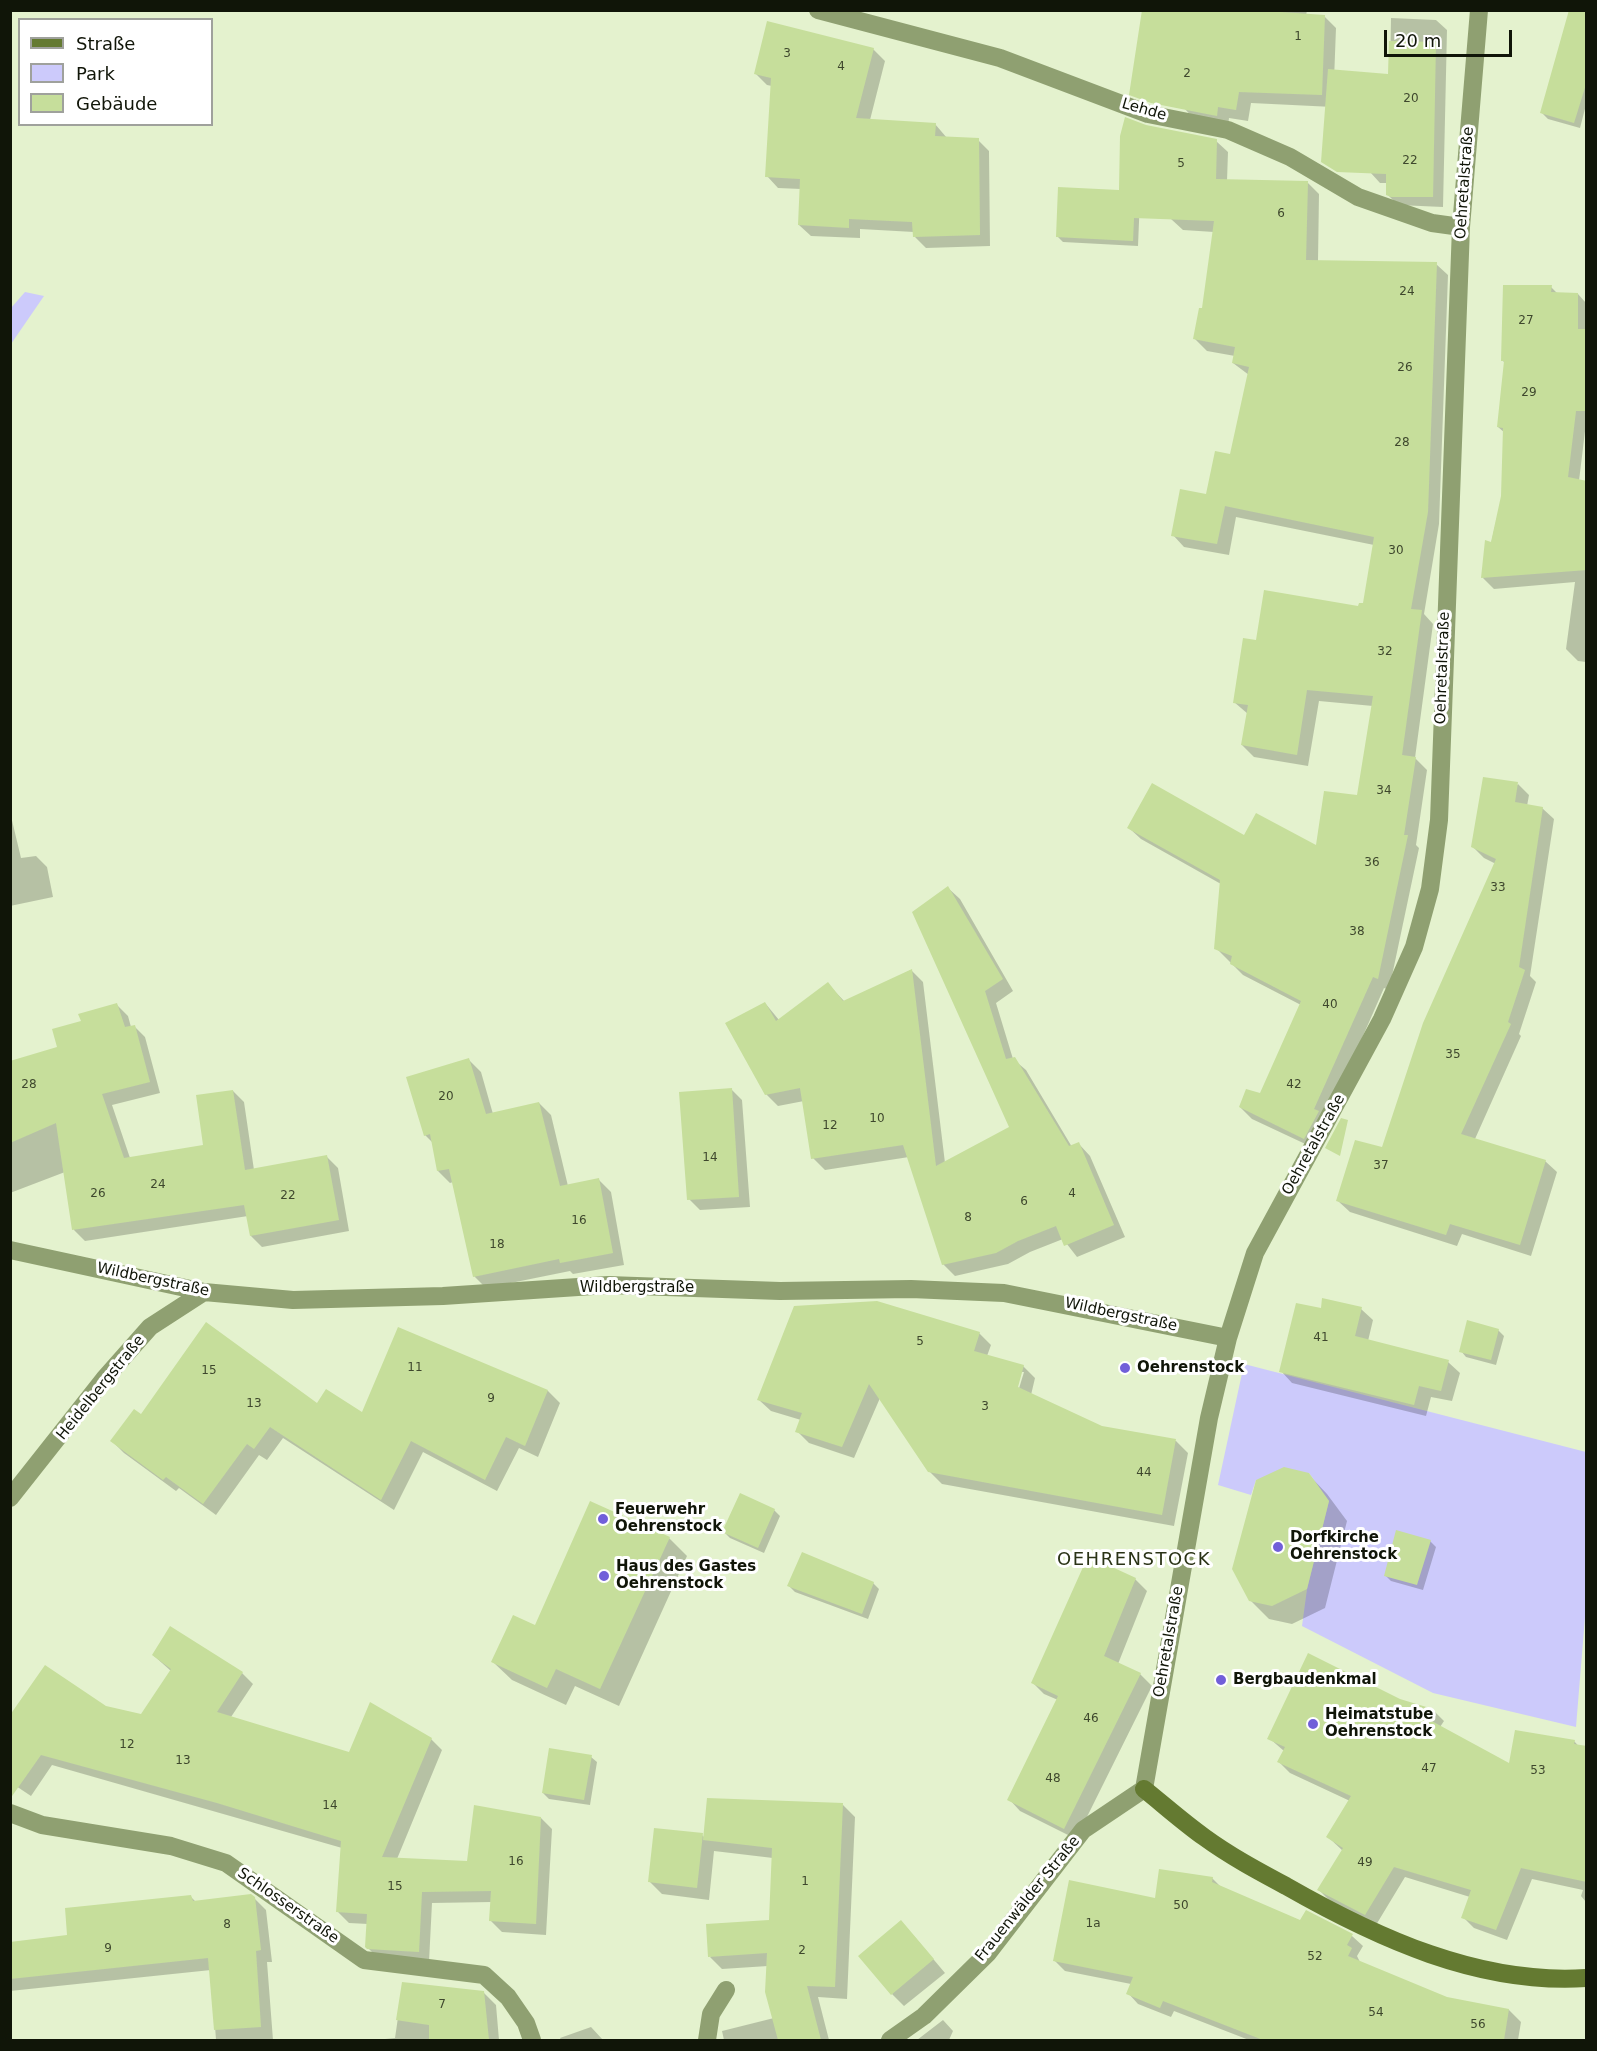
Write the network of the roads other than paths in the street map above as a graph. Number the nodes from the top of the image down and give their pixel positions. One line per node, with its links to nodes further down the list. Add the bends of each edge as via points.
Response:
1 (818, 10): 3 (street, Lehde, via 1000,58 1148,114 1228,130 1290,157 1358,197 1432,223)
2 (1479, 10): 3 (street, Oehretalstraße)
3 (1461, 227): 6 (street, Oehretalstraße, via 1439,820 1430,889 1414,947 1382,1019 1255,1253)
4 (10, 1250): 5 (street, Wildbergstraße)
5 (204, 1292): 6 (street, Wildbergstraße, via 292,1300 443,1296 608,1285 1004,1293); 7 (street, Heidelbergstraße, via 150,1327)
6 (1228, 1338): 8 (street, Oehretalstraße, via 1209,1418)
7 (10, 1498)
8 (1144, 1789): 10 (street, via 1204,1838 1242,1862 1325,1909 1424,1954 1536,1977); 14 (street, Frauenwälder Straße, via 1083,1830 988,1953 924,2016)
9 (10, 1813): 12 (street, Schlosserstraße, via 42,1825 171,1846 226,1863 364,1960 484,1975 508,1997 526,2023)
10 (1587, 1978)
11 (726, 1990): 13 (street, via 711,2014)
12 (532, 2040)
13 (707, 2040)
14 (890, 2040)

